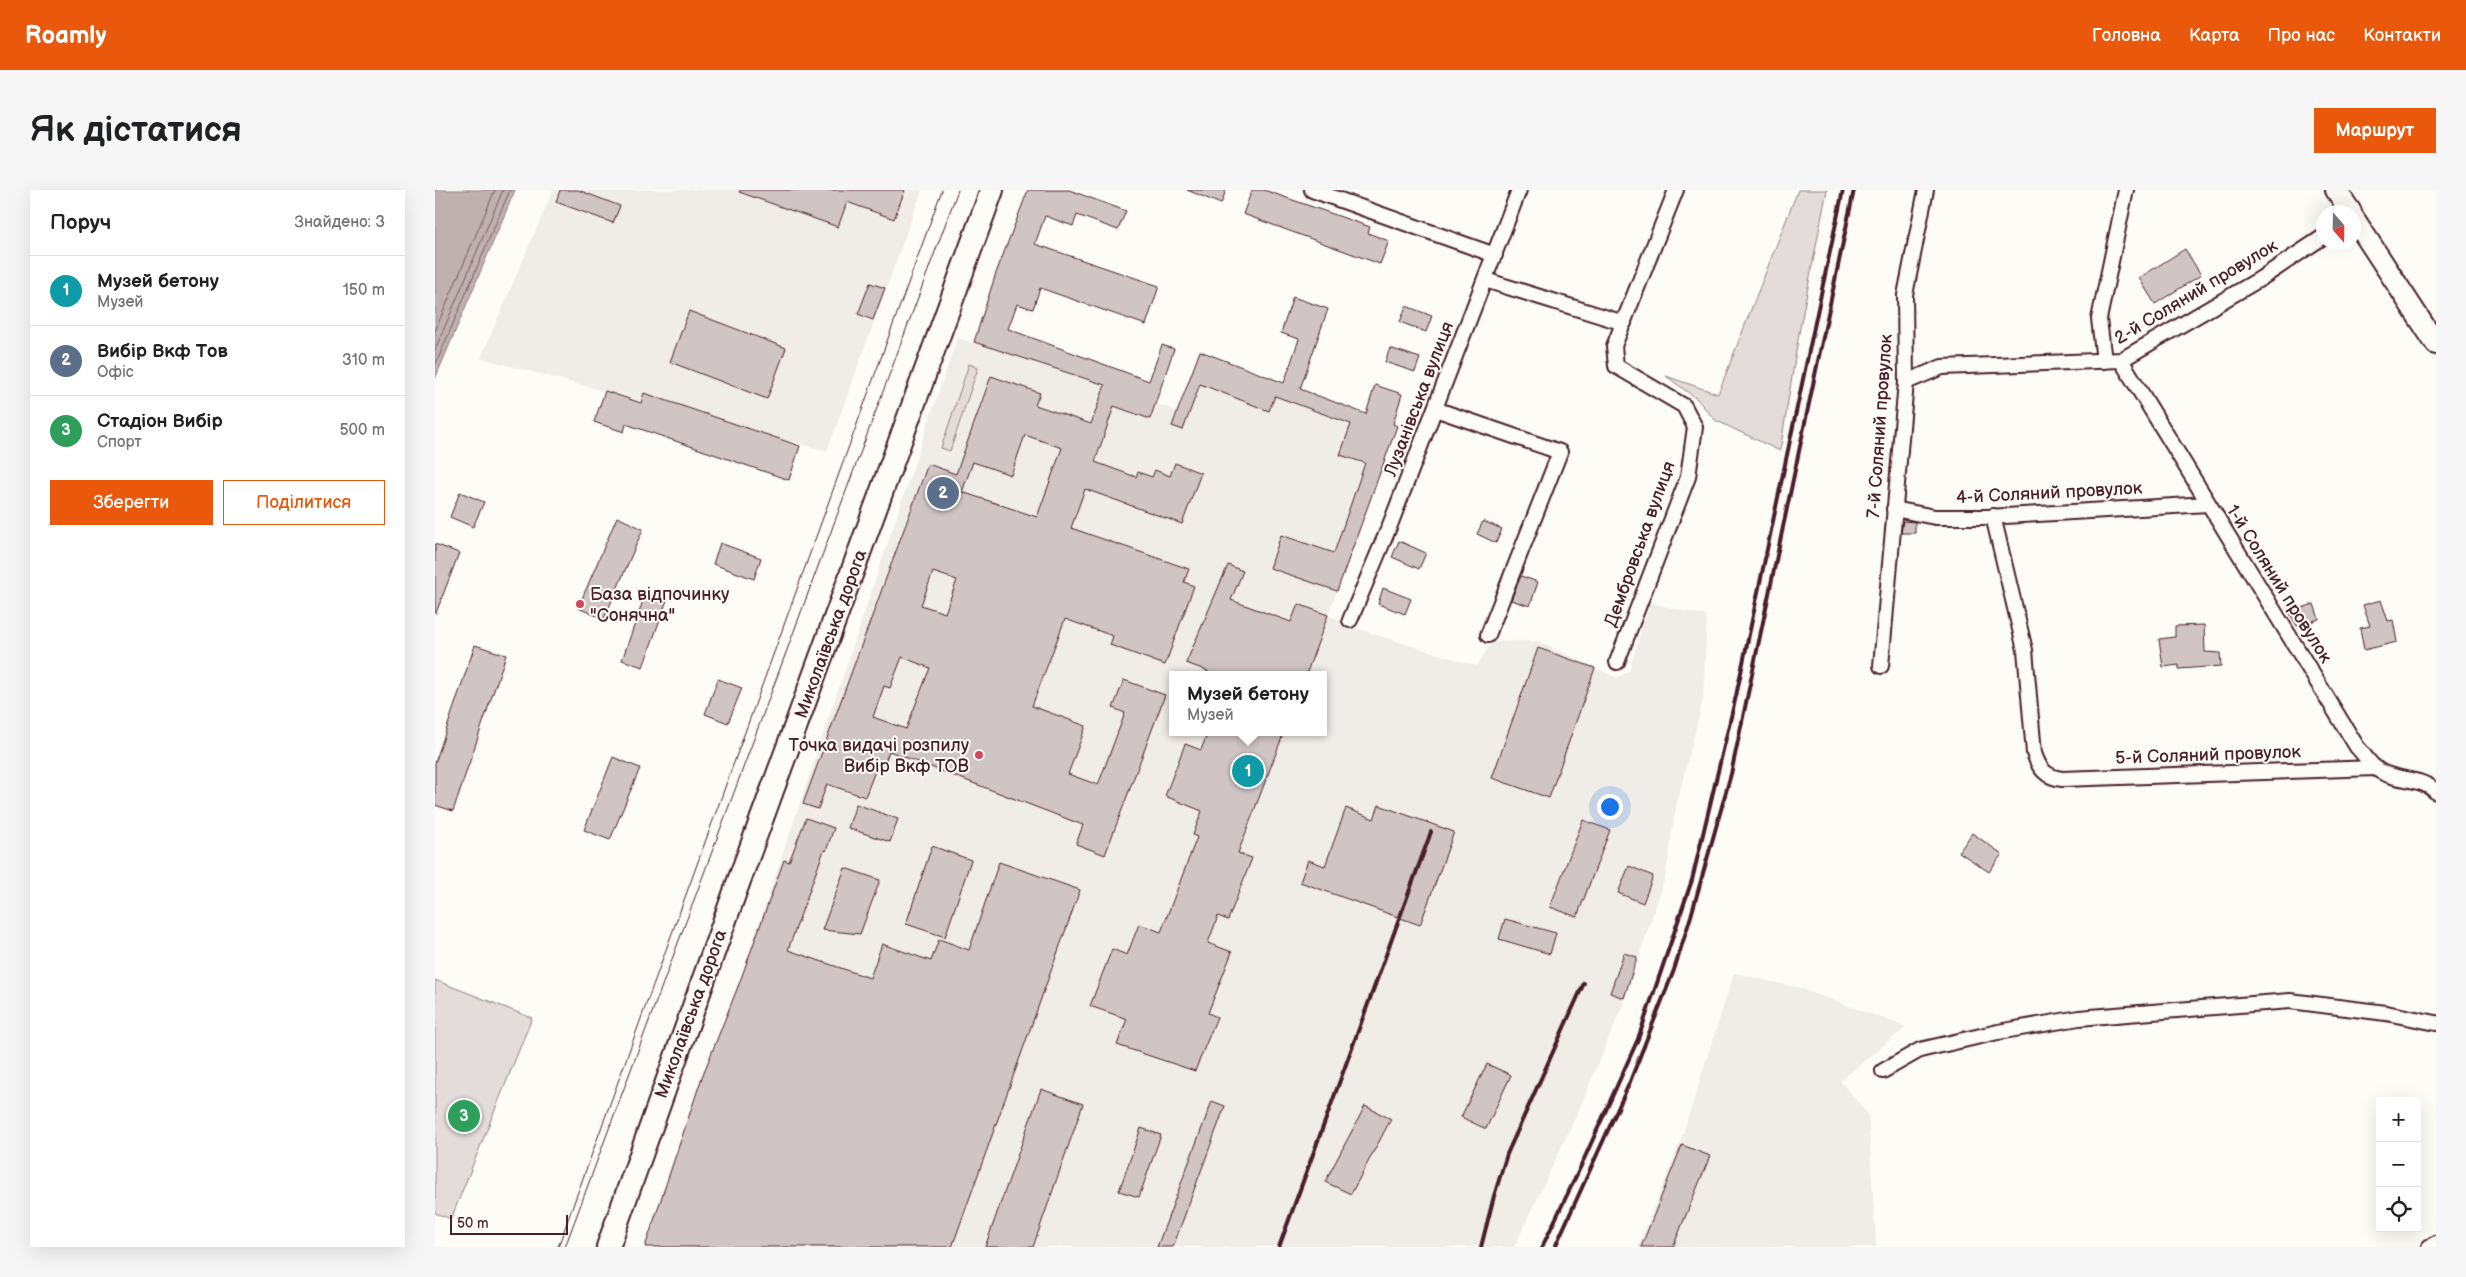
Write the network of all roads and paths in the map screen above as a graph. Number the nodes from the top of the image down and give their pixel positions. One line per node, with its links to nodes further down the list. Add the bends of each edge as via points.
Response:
1 (992, 190): 31 (main road, Миколаївська дорога)
2 (1312, 190): 11 (street)
3 (1519, 190): 11 (street, Лузанівська вулиця)
4 (1676, 190): 13 (street, Дембровська вулиця)
5 (1925, 190): 17 (street, 7-й Соляний провулок, via 1905,295)
6 (2125, 190): 16 (street, via 2099,319)
7 (2337, 190): 8 (main road)
8 (2347, 205)
9 (2361, 228): 14 (main road)
10 (2316, 243): 15 (street, 2-й Соляний провулок)
11 (1495, 256): 12 (street, Лузанівська вулиця)
12 (1485, 280): 13 (street); 18 (street, Лузанівська вулиця)
13 (1624, 324): 24 (street, Дембровська вулиця, via 1615,346 1615,366 1684,406 1695,427 1688,477)
14 (2436, 344)
15 (2121, 360): 16 (street, 2-й Соляний провулок); 19 (street, 1-й Соляний провулок)
16 (2104, 361): 17 (street, 2-й Соляний провулок, via 1941,366)
17 (1906, 382): 20 (street, 7-й Соляний провулок)
18 (1435, 409): 22 (street, Лузанівська вулиця, via 1391,525); 23 (street, via 1560,452)
19 (2207, 504): 21 (street, 4-й Соляний провулок); 26 (street, 1-й Соляний провулок, via 2357,747)
20 (1894, 509): 21 (street, 4-й Соляний провулок, via 1935,517); 25 (street, 7-й Соляний провулок)
21 (1993, 516): 26 (street, 5-й Соляний провулок, via 2025,650 2034,754 2043,771 2051,777)
22 (1350, 620)
23 (1488, 635)
24 (1617, 662)
25 (1881, 666)
26 (2376, 768): 27 (street, 1-й Соляний провулок, via 2425,784)
27 (2436, 792)
28 (2436, 1023): 29 (street, via 2290,1001 2079,1018 1920,1050)
29 (1883, 1071)
30 (2436, 1243): 32 (street)
31 (609, 1247)
32 (2429, 1247)

